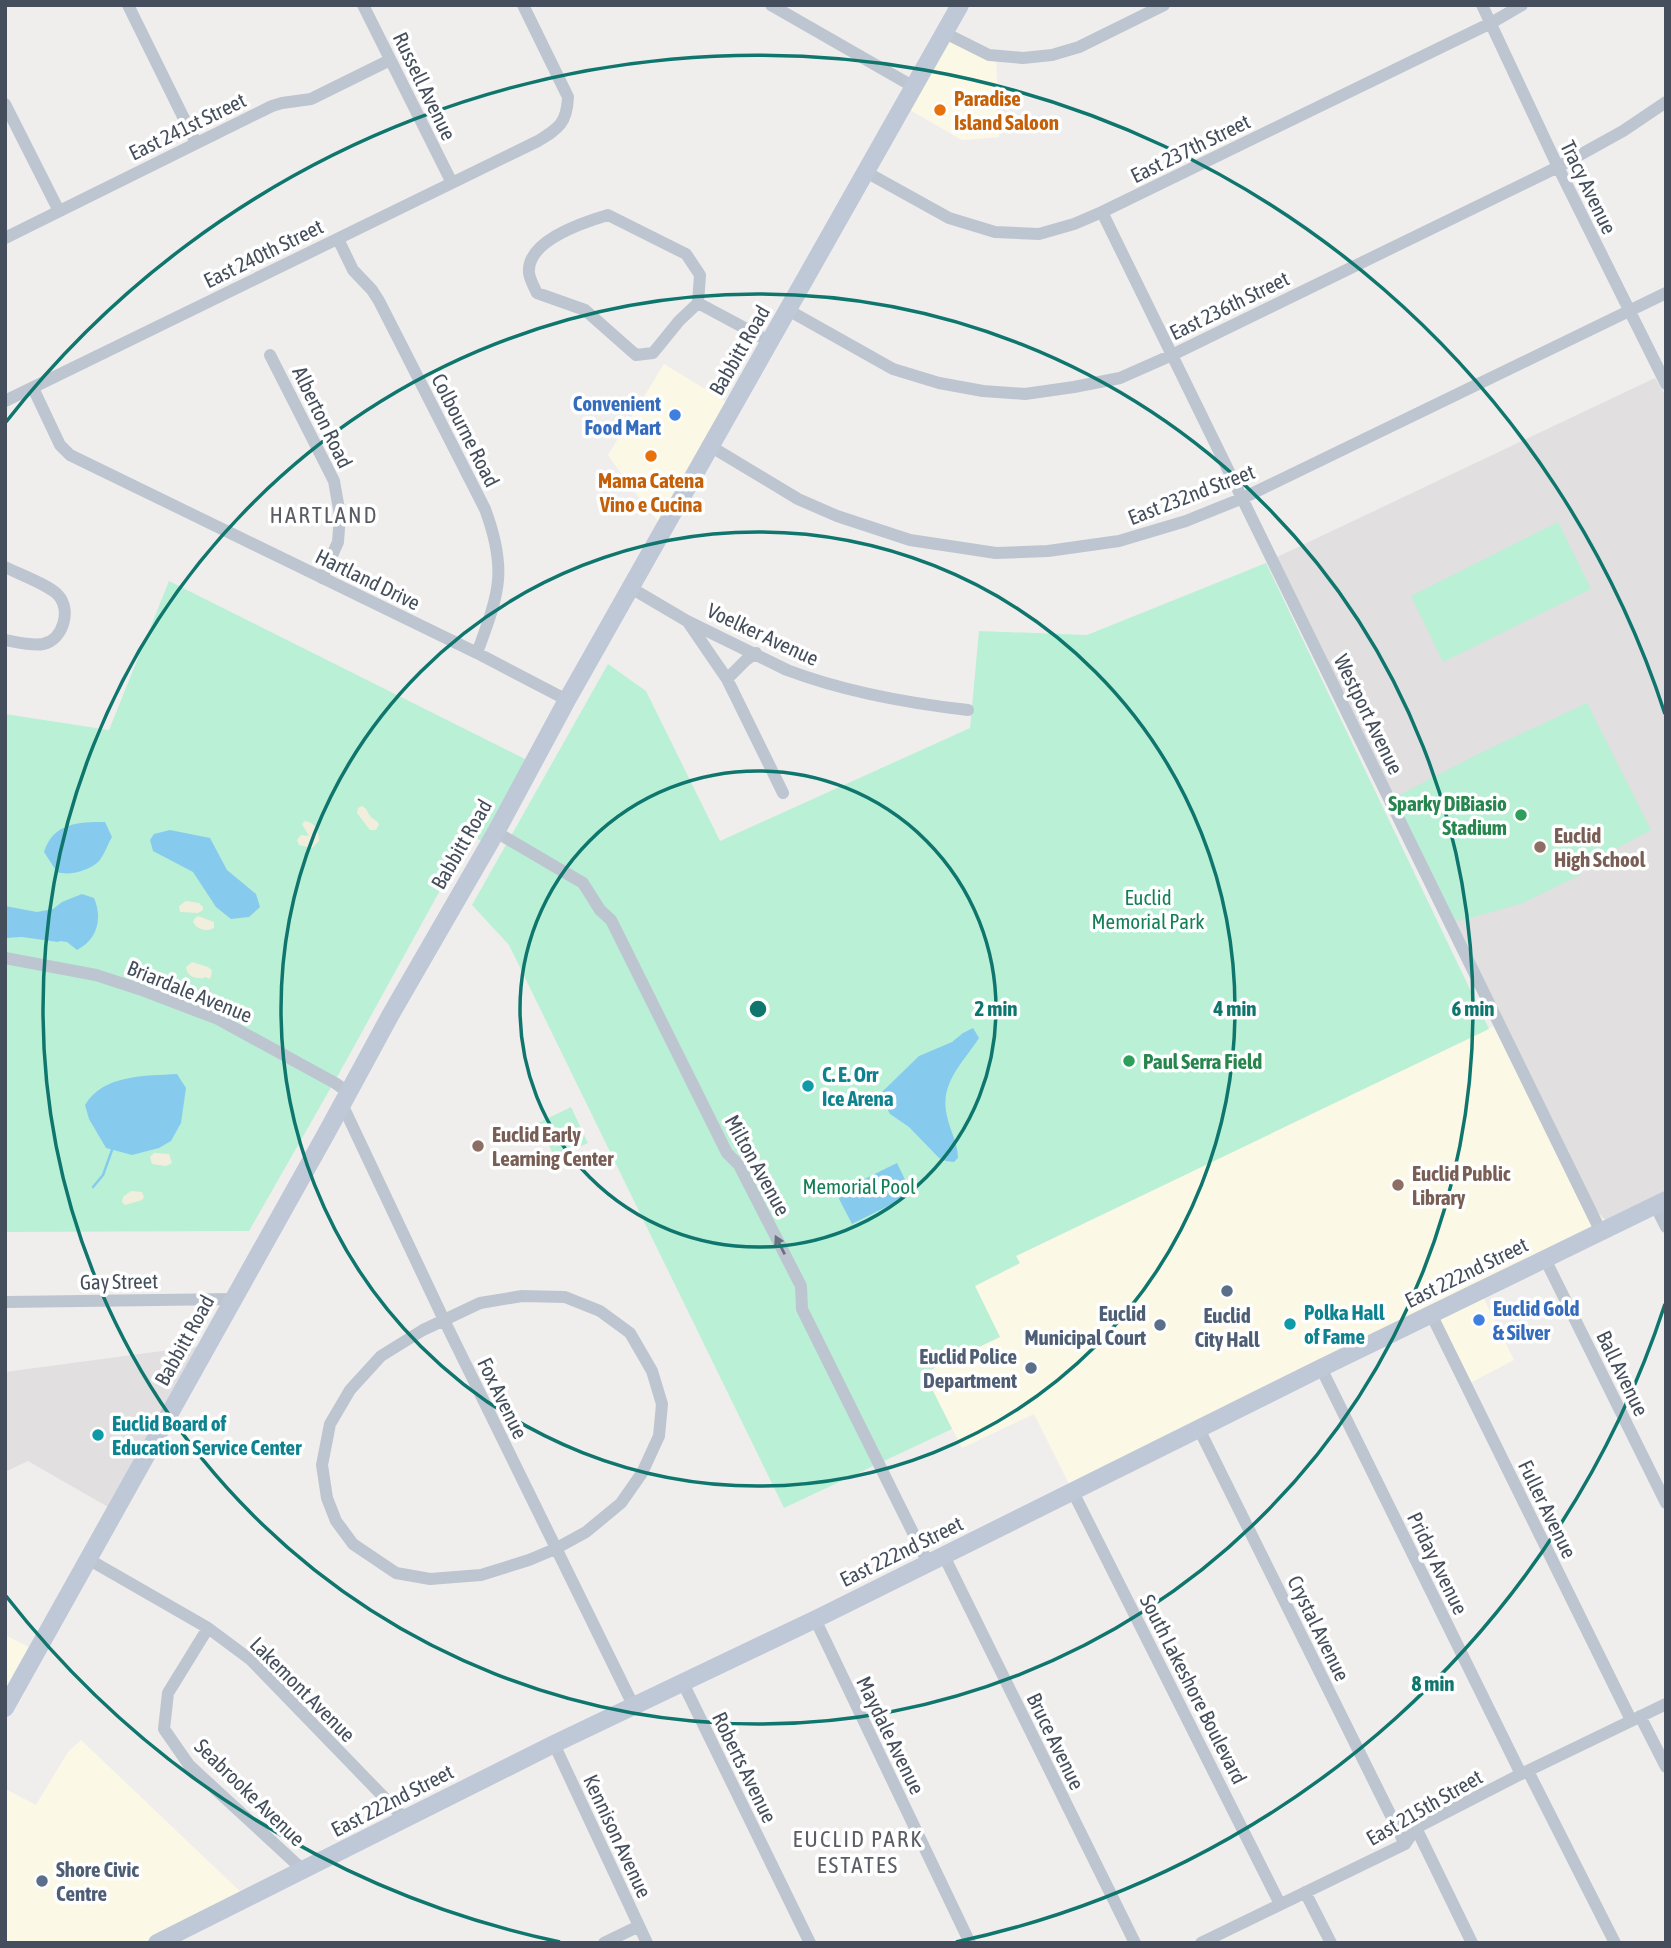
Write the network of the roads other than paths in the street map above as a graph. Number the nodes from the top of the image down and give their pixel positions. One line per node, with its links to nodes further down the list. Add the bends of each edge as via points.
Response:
1 (128, 5): 15 (street)
2 (363, 5): 11 (street, Russell Avenue)
3 (523, 5): 18 (street, East 240th Street, via 568,97 562,125)
4 (771, 5): 12 (street)
5 (960, 5): 10 (main road, Babbitt Road)
6 (1164, 5): 10 (street, via 1079,47 1052,55 989,55)
7 (1482, 5): 9 (street, Tracy Avenue)
8 (1522, 5): 9 (street, East 237th Street)
9 (1491, 23): 16 (street, Tracy Avenue); 20 (street, East 237th Street)
10 (945, 33): 12 (main road, Babbitt Road)
11 (390, 60): 15 (street, East 241st Street, via 311,99 272,106); 18 (street, Russell Avenue)
12 (914, 87): 17 (main road, Babbitt Road)
13 (1666, 102): 16 (street, East 236th Street)
14 (5, 104): 19 (street)
15 (196, 143): 19 (street, East 241st Street)
16 (1558, 167): 26 (street, Tracy Avenue); 29 (street, East 236th Street)
17 (866, 172): 20 (street, East 237th Street, via 949,218 995,232 1039,234); 25 (main road, Babbitt Road)
18 (452, 183): 22 (street, East 240th Street)
19 (59, 211): 21 (street, East 241st Street)
20 (1102, 212): 29 (street, Westport Avenue)
21 (5, 238)
22 (338, 239): 31 (street, East 240th Street); 40 (street, Colbourne Road, via 353,270 379,302 494,535 498,591)
23 (1666, 293): 26 (street, East 232nd Street)
24 (698, 303): 24 (street, via 700,275 685,254 608,215 579,224 536,250 528,270 537,293 585,310 636,355 653,353); 27 (street)
25 (788, 310): 27 (main road, Babbitt Road); 29 (street, East 236th Street, via 893,369 983,391 1025,394 1074,387 1120,378)
26 (1629, 312): 30 (street, Tracy Avenue); 34 (street, East 232nd Street)
27 (769, 341): 33 (main road, Babbitt Road)
28 (270, 355): 36 (street, Alberton Road, via 334,481 340,515 338,542)
29 (1172, 355): 34 (street, Westport Avenue)
30 (1666, 384)
31 (33, 388): 32 (street, East 240th Street); 36 (street, Hartland Drive, via 70,455)
32 (5, 401)
33 (710, 446): 34 (street, East 232nd Street, via 798,499 837,516 910,540 996,553 1119,541); 37 (main road, Babbitt Road)
34 (1243, 498): 51 (street, Westport Avenue)
35 (5, 567): 39 (street, via 59,596 65,609 65,622 49,642)
36 (322, 578): 40 (street, Hartland Drive)
37 (631, 589): 38 (street, Voelker Avenue); 43 (main road, Babbitt Road)
38 (687, 621): 41 (street, Voelker Avenue); 42 (street)
39 (5, 640)
40 (477, 653): 43 (street, Hartland Drive)
41 (756, 653): 42 (street); 44 (street, Voelker Avenue, via 787,670 849,690)
42 (727, 679): 45 (street)
43 (567, 700): 46 (main road, Babbitt Road)
44 (968, 710)
45 (783, 793)
46 (496, 832): 48 (main road, Babbitt Road); 63 (street, Milton Avenue, one-way to 46, via 802,1308 801,1286 739,1165 723,1146 611,920 583,883)
47 (5, 958): 48 (street, Briardale Avenue, via 96,975 218,1018 335,1083)
48 (345, 1098): 53 (main road, Babbitt Road); 56 (street, Fox Avenue)
49 (1661, 1203): 50 (street); 51 (main road, East 222nd Street)
50 (1666, 1227)
51 (1601, 1232): 52 (main road, East 222nd Street)
52 (1545, 1259): 55 (main road, East 222nd Street); 60 (street, Ball Avenue)
53 (233, 1299): 54 (street, Gay Street); 62 (main road, Babbitt Road)
54 (5, 1302)
55 (1431, 1314): 57 (main road, East 222nd Street); 70 (street, Fuller Avenue)
56 (444, 1320): 61 (street, Fox Avenue); 61 (street, via 480,1303 522,1296 565,1297 600,1311 630,1333 652,1371 662,1404 659,1436 642,1474 621,1503 586,1532); 61 (street, via 381,1356 350,1390 330,1424 322,1465 336,1521 353,1544 396,1573 430,1579 481,1575)
57 (1321, 1368): 58 (main road, East 222nd Street); 73 (street, Priday Avenue)
58 (1199, 1429): 59 (main road, East 222nd Street); 76 (street, Crystal Avenue)
59 (1073, 1492): 63 (main road, East 222nd Street); 79 (street, South Lakeshore Boulevard)
60 (1666, 1503)
61 (555, 1549): 68 (street, Fox Avenue)
62 (88, 1559): 65 (street, Lakemont Avenue); 69 (main road, Babbitt Road)
63 (936, 1560): 64 (main road, East 222nd Street); 86 (street, Bruce Avenue)
64 (815, 1619): 66 (main road, East 222nd Street); 85 (street, Maydale Avenue)
65 (208, 1628): 74 (street, Lakemont Avenue, via 251,1660); 77 (street, Seabrooke Avenue, via 168,1693 164,1730 189,1765)
66 (683, 1684): 68 (main road, East 222nd Street); 84 (street, Roberts Avenue)
67 (1666, 1704): 70 (street, East 215th Street)
68 (634, 1707): 71 (main road, East 222nd Street)
69 (5, 1708)
70 (1636, 1718): 72 (street, Fuller Avenue); 73 (street, East 215th Street)
71 (554, 1745): 74 (main road, East 222nd Street); 80 (street, Kennison Avenue)
72 (1666, 1767)
73 (1524, 1773): 75 (street, East 215th Street); 90 (street, Priday Avenue)
74 (405, 1819): 77 (main road, East 222nd Street)
75 (1416, 1828): 76 (street, East 215th Street); 89 (street)
76 (1405, 1844): 78 (street, East 215th Street)
77 (303, 1870): 81 (main road, East 222nd Street)
78 (1305, 1892): 79 (street, East 215th Street); 88 (street)
79 (1280, 1904): 87 (street, East 215th Street)
80 (639, 1926): 82 (street); 83 (street, Kennison Avenue)
81 (157, 1943)
82 (604, 1943)
83 (647, 1943)
84 (810, 1943)
85 (970, 1943)
86 (1135, 1943)
87 (1201, 1943)
88 (1331, 1943)
89 (1472, 1943)
90 (1615, 1943)

